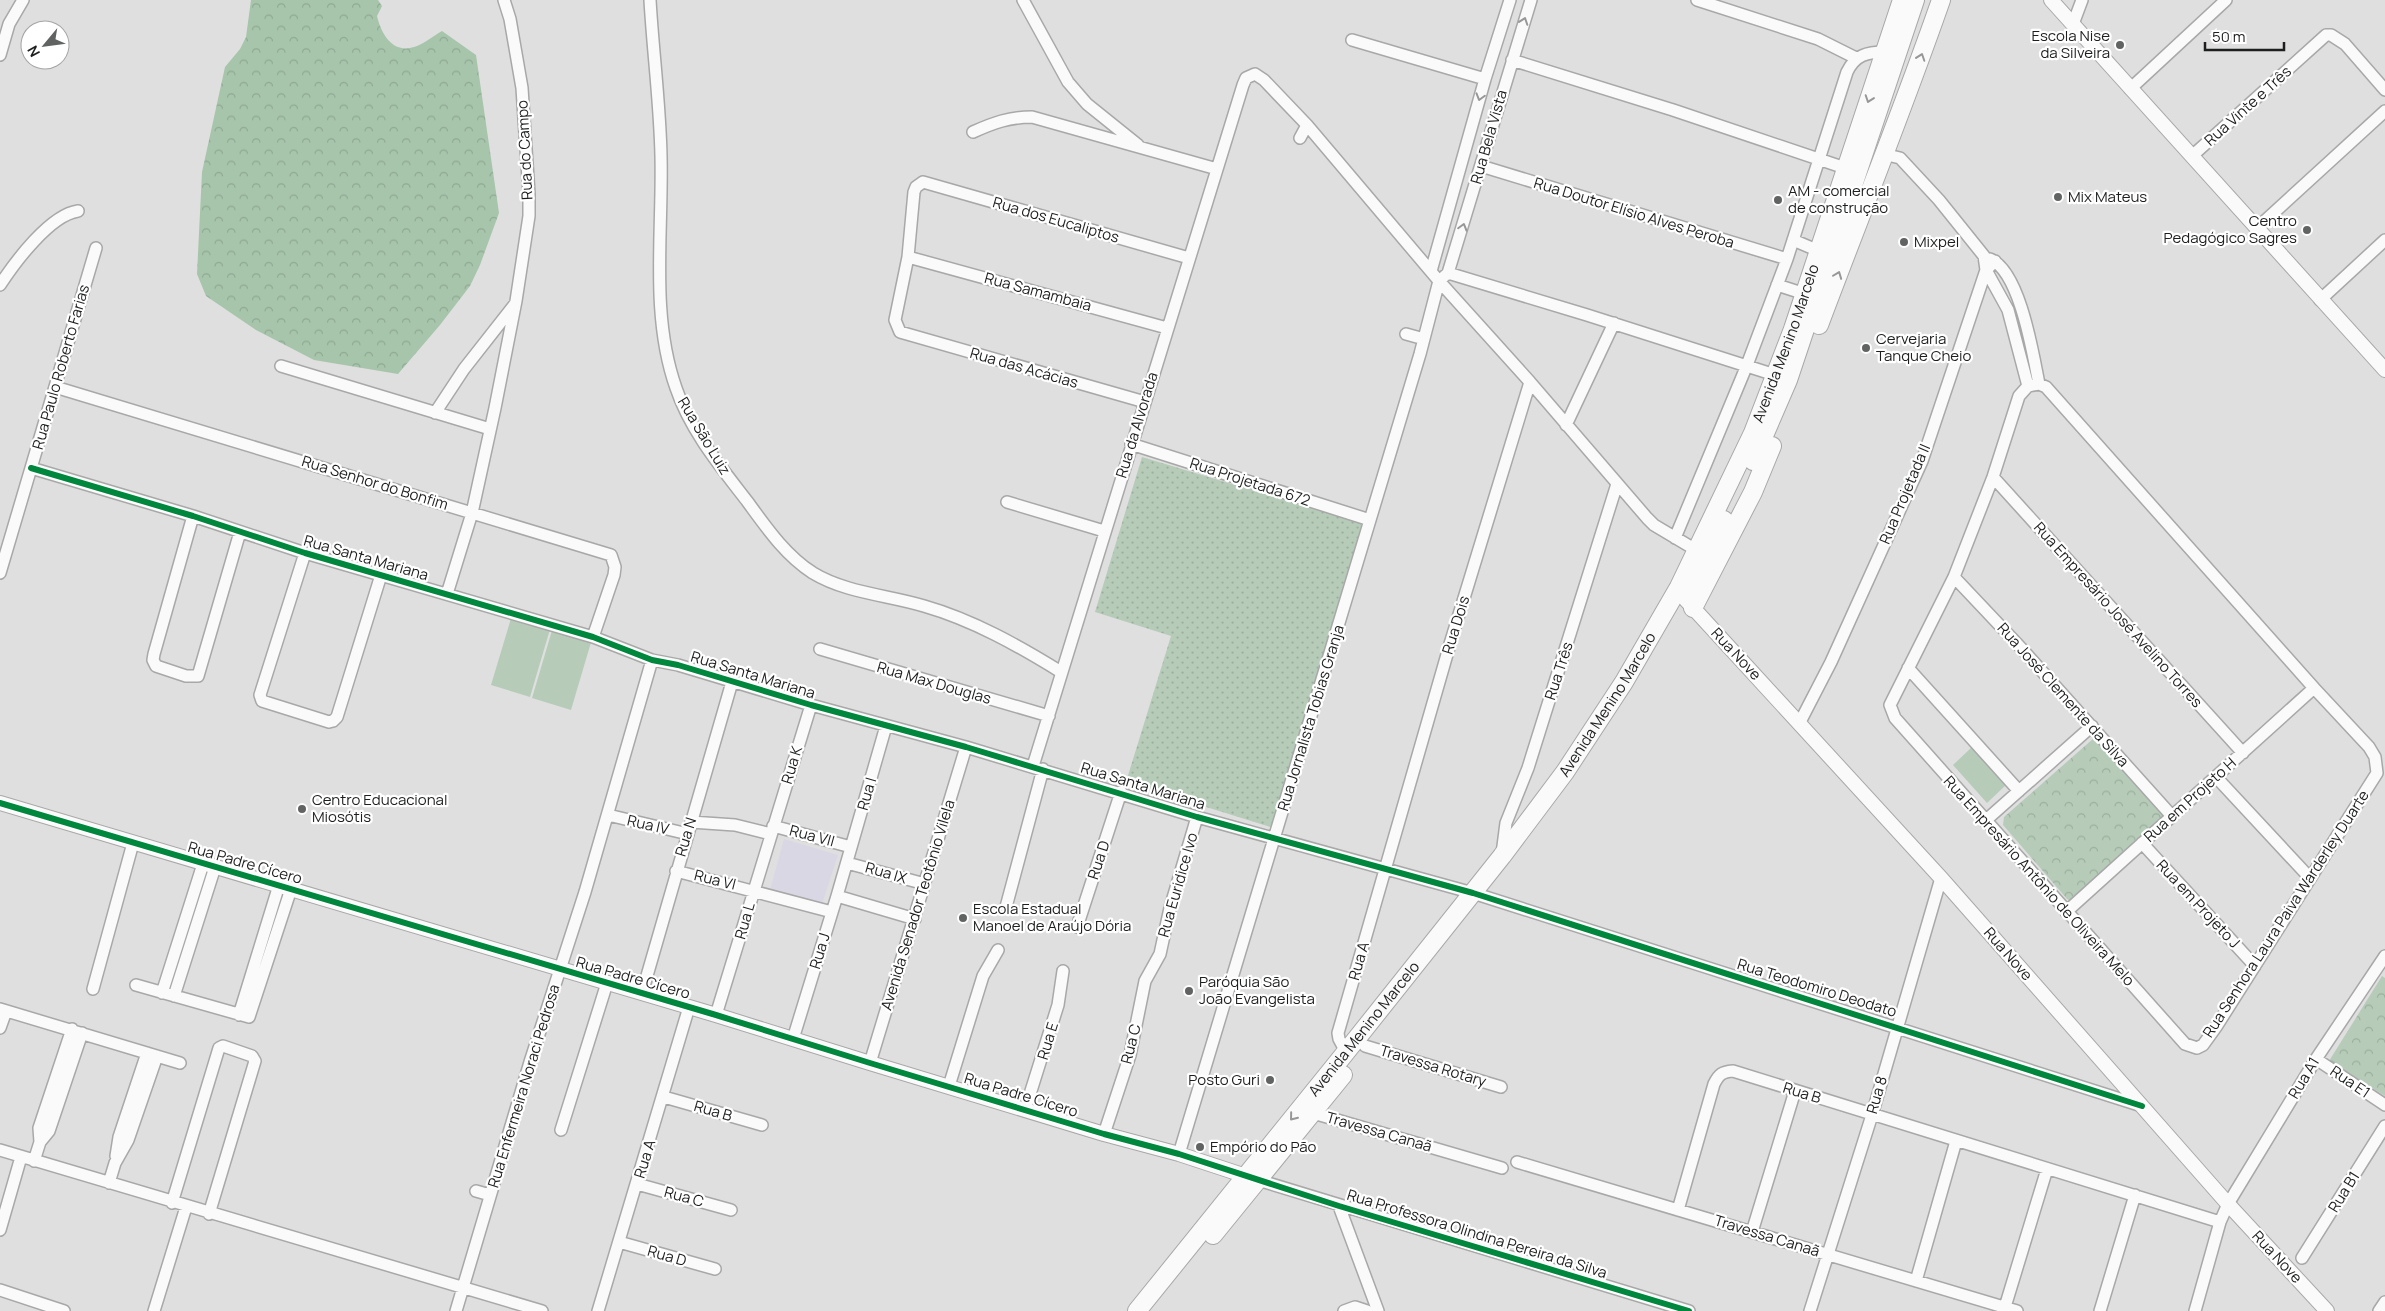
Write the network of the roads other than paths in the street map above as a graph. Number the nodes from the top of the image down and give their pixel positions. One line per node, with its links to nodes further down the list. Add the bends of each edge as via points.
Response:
1 (23, 0): 19 (street, via 9,24)
2 (504, 0): 58 (street, Rua do Campo, via 522,88 529,194)
3 (650, 0): 98 (street, Rua São Luiz, via 661,154 660,307 676,390 709,450 785,550 816,574 856,590 926,606 977,626)
4 (1023, 0): 31 (street, via 1068,82 1087,104)
5 (1510, 0): 16 (street, Rua Bela Vista)
6 (1531, 0): 17 (street, Rua Bela Vista, one-way to 6)
7 (1697, 0): 20 (street, via 1818,39)
8 (1902, 0): 18 (main road, Avenida Menino Marcelo)
9 (1916, 0): 27 (main road, Avenida Menino Marcelo)
10 (1941, 0): 23 (main road, one-way to 10)
11 (2051, 0): 14 (street)
12 (2082, 0): 14 (street)
13 (2226, 0): 24 (street)
14 (2072, 24): 24 (street)
15 (1352, 40): 22 (street)
16 (1497, 40): 17 (street); 22 (street, Rua Bela Vista)
17 (1516, 45): 21 (street, Rua Bela Vista)
18 (1885, 52): 20 (street); 36 (main road, Avenida Menino Marcelo, one-way to 36)
19 (0, 55)
20 (1856, 58): 34 (street, via 1847,72)
21 (1512, 60): 34 (street); 35 (street, Rua Bela Vista)
22 (1485, 79): 50 (street, Rua Bela Vista, one-way to 50)
23 (1913, 80): 27 (main road); 32 (main road)
24 (2130, 89): 33 (street)
25 (2385, 90): 33 (street, Rua Vinte e Três, via 2344,44 2331,35 2326,36)
26 (2385, 111): 39 (street)
27 (1874, 123): 36 (main road, Avenida Menino Marcelo)
28 (1307, 125): 30 (street); 37 (street, Rua da Alvorada, via 1255,74 1243,85); 50 (street)
29 (973, 132): 31 (street, via 1014,117 1032,117)
30 (1300, 138)
31 (1141, 148): 37 (street)
32 (1883, 154): 36 (main road); 44 (street, via 1900,158); 79 (main road, one-way to 32, via 1794,390)
33 (2192, 156): 39 (street)
34 (1820, 158): 36 (street); 40 (street)
35 (1481, 166): 47 (street, Rua Doutor Elísio Alves Peroba); 51 (street, Rua Bela Vista, one-way to 35)
36 (1855, 167): 43 (main road, Avenida Menino Marcelo); 82 (main road, Avenida Menino Marcelo, via 1788,380)
37 (1217, 169): 46 (street, Rua da Alvorada)
38 (78, 212): 52 (street, via 57,220 14,263)
39 (2256, 229): 57 (street)
40 (1793, 240): 43 (street); 47 (street)
41 (2385, 240): 57 (street)
42 (96, 248): 69 (street, Rua Paulo Roberto Farias)
43 (1819, 251): 55 (main road, Avenida Menino Marcelo)
44 (1984, 256): 48 (street); 49 (street)
45 (908, 257): 46 (street, Rua dos Eucaliptos, via 914,192 916,186 923,182); 60 (street, Rua Samambaia); 70 (street, Rua das Acácias, via 896,320 896,326 904,334)
46 (1189, 258): 60 (street, Rua da Alvorada)
47 (1787, 259): 53 (street)
48 (1995, 261): 49 (street, Rua Projetada II); 54 (street)
49 (1986, 270): 56 (street); 103 (street, Rua Projetada II, via 1922,460 1831,662)
50 (1431, 271): 51 (street)
51 (1444, 277): 59 (street); 62 (street, Rua Jornalista Tobias Granja); 67 (street)
52 (0, 285)
53 (1777, 285): 55 (street); 63 (street)
54 (2013, 287): 56 (street); 68 (street, via 2021,304)
55 (1805, 294): 66 (main road, Avenida Menino Marcelo)
56 (2002, 295): 68 (street)
57 (2320, 300): 65 (street)
58 (516, 301): 71 (street, Rua do Campo, via 464,369); 73 (street, Rua do Campo)
59 (1614, 323): 63 (street); 72 (street)
60 (1167, 328): 70 (street, Rua da Alvorada)
61 (1406, 334): 62 (street)
62 (1424, 339): 83 (street, Rua Jornalista Tobias Granja)
63 (1747, 365): 66 (street); 86 (street)
64 (281, 366): 71 (street)
65 (2384, 368)
66 (1775, 375): 87 (main road, Avenida Menino Marcelo, via 1749,441)
67 (1530, 382): 72 (street); 127 (street, Rua Dois)
68 (2033, 385): 76 (street, via 2019,396); 100 (street, via 2046,387)
69 (55, 388): 75 (street, Rua Paulo Roberto Farias); 80 (street, Rua Senhor do Bonfim)
70 (1145, 402): 74 (street, Rua da Alvorada)
71 (435, 414): 73 (street)
72 (1566, 425): 77 (street)
73 (490, 429): 80 (street, Rua do Campo)
74 (1131, 444): 83 (street, Rua Projetada 672); 84 (street, Rua da Alvorada)
75 (31, 468): 81 (street, Rua Santa Mariana); 89 (street, Rua Paulo Roberto Farias)
76 (1993, 477): 91 (street); 107 (street, Rua Empresário José Avelino Torres)
77 (1617, 484): 86 (street, via 1654,525); 124 (street, Rua Três, via 1528,768 1506,823)
78 (1007, 502): 84 (street)
79 (1746, 504): 82 (main road); 93 (main road)
80 (472, 513): 92 (street, Rua do Campo); 94 (street, Rua Senhor do Bonfim, via 611,555 616,567)
81 (194, 516): 85 (street, Rua Santa Mariana); 85 (street, via 154,654 156,666 186,676 198,676)
82 (1724, 519): 93 (main road, Avenida Menino Marcelo)
83 (1370, 520): 120 (street, Rua Jornalista Tobias Granja)
84 (1104, 531): 98 (street, Rua da Alvorada)
85 (240, 532): 88 (street, Rua Santa Mariana)
86 (1675, 538): 87 (street)
87 (1696, 550): 124 (main road, Avenida Menino Marcelo, via 1659,625 1624,682 1566,772)
88 (305, 553): 90 (street, Rua Santa Mariana); 90 (street, Rua Santa Mariana, via 260,690 262,701 329,722 337,717)
89 (0, 573)
90 (381, 575): 92 (street, Rua Santa Mariana)
91 (1954, 577): 97 (street); 105 (street, Rua José Clemente da Silva)
92 (447, 594): 94 (street, Rua Santa Mariana)
93 (1689, 604): 103 (street, Rua Nove); 134 (main road, Avenida Menino Marcelo, via 1553,808)
94 (593, 637): 96 (street, Rua Santa Mariana)
95 (820, 649): 102 (street, Rua Max Douglas)
96 (652, 660): 99 (street, Rua Santa Mariana); 114 (street, Rua Enfermeira Noraci Pedrosa)
97 (1908, 668): 110 (street); 117 (street, Rua Empresário Antônio de Oliveira Melo, via 1892,697 1892,712)
98 (1061, 672): 102 (street, Rua da Alvorada)
99 (732, 682): 101 (street, Rua Santa Mariana); 116 (street, Rua N)
100 (2314, 688): 107 (street, Rua em Projeto H); 130 (street, Rua Senhora Laura Paiva Warderley Duarte, via 2369,747 2375,757 2377,773)
101 (810, 705): 104 (street, Rua Santa Mariana); 118 (street, Rua K)
102 (1049, 716): 108 (street, Rua da Alvorada)
103 (1800, 722): 129 (street, Rua Nove)
104 (886, 726): 106 (street, Rua Santa Mariana); 123 (street, Rua I)
105 (2092, 726): 110 (street); 113 (street, Rua José Clemente da Silva)
106 (966, 747): 108 (street, Rua Santa Mariana); 131 (street, Avenida Senador Teotônio Vilela)
107 (2243, 753): 109 (street, Rua em Projeto H)
108 (1038, 768): 111 (street, Rua Santa Mariana); 136 (street, Rua da Alvorada)
109 (2216, 777): 113 (street, Rua em Projeto H); 130 (street)
110 (2019, 791): 117 (street)
111 (1121, 792): 115 (street, Rua Santa Mariana); 140 (street, Rua D)
112 (0, 803): 121 (street, Rua Padre Cícero)
113 (2172, 814): 122 (street, Rua em Projeto H)
114 (608, 815): 119 (street, Rua IV); 145 (street, Rua Enfermeira Noraci Pedrosa)
115 (1197, 817): 120 (street, Rua Santa Mariana); 142 (street, Rua Euridice Ivo)
116 (691, 822): 118 (street, Rua VII); 119 (street, Rua N)
117 (1985, 822): 138 (street, Rua Empresário Antônio de Oliveira Melo)
118 (772, 830): 123 (street, Rua VII); 133 (street, Rua L)
119 (688, 834): 128 (street, Rua N)
120 (1275, 839): 127 (street, Rua Santa Mariana); 182 (street, Rua Jornalista Tobias Granja)
121 (133, 843): 126 (street, Rua Padre Cícero); 149 (street)
122 (2142, 843): 138 (street, Rua em Projeto H); 144 (street, Rua em Projeto J)
123 (851, 847): 125 (street, Rua I)
124 (1502, 856): 134 (main road, Avenida Menino Marcelo)
125 (847, 862): 131 (street, Rua IX); 135 (street, Rua J)
126 (209, 865): 132 (street, Rua Padre Cícero); 150 (street); 152 (street)
127 (1386, 869): 134 (street, Rua Santa Mariana); 162 (street, Rua A, via 1338,1033)
128 (676, 871): 133 (street, Rua VI); 151 (street, Rua N)
129 (1941, 878): 156 (street, Rua 8); 171 (street, Rua Nove)
130 (2310, 878): 144 (street, Rua Senhora Laura Paiva Warderley Duarte)
131 (925, 884): 139 (street, Avenida Senador Teotônio Vilela)
132 (285, 887): 145 (street, Rua Padre Cícero); 152 (street, via 252,1014 246,1017)
133 (754, 890): 137 (street); 155 (street, Rua L)
134 (1478, 895): 156 (street, Rua Teodomiro Deodato); 160 (main road, Avenida Menino Marcelo); 162 (main road, Avenida Menino Marcelo)
135 (838, 896): 137 (street, Rua J); 139 (street)
136 (1006, 907)
137 (832, 912): 159 (street, Rua J)
138 (2066, 912): 161 (street, Rua Empresário Antônio de Oliveira Melo)
139 (915, 919): 166 (street, Avenida Senador Teotônio Vilela)
140 (1077, 927)
141 (998, 950): 167 (street, via 983,976)
142 (1160, 954): 179 (street, Rua C, via 1146,981 1130,1055)
143 (2384, 960): 164 (street, Rua A1)
144 (2255, 966): 161 (street, Rua Senhora Laura Paiva Warderley Duarte, via 2202,1045)
145 (559, 970): 147 (street, Rua Padre Cícero); 193 (street, Rua Enfermeira Noraci Pedrosa, via 525,1061)
146 (1063, 971): 173 (street, Rua E, via 1058,1005)
147 (607, 982): 151 (street, Rua Padre Cícero); 178 (street)
148 (136, 985): 150 (street)
149 (93, 989)
150 (162, 993): 152 (street)
151 (642, 993): 153 (street, Rua Padre Cícero)
152 (174, 996)
153 (689, 1007): 155 (street, Rua Padre Cícero); 170 (street, Rua A)
154 (3, 1010): 157 (street); 158 (street)
155 (716, 1014): 159 (street, Rua Padre Cícero)
156 (1897, 1027): 171 (street, Rua Teodomiro Deodato); 175 (street, Rua 8)
157 (0, 1028)
158 (77, 1031): 163 (street); 184 (street, via 49,1131 40,1142)
159 (793, 1039): 166 (street, Rua Padre Cícero)
160 (1365, 1046): 168 (street, Travessa Rotary); 174 (main road, Avenida Menino Marcelo)
161 (2191, 1047)
162 (1346, 1052): 188 (main road, Avenida Menino Marcelo, one-way to 188)
163 (152, 1054): 165 (street); 189 (street, via 128,1140 115,1163)
164 (2316, 1059): 172 (street, Rua E1); 195 (street, Rua A1)
165 (180, 1063)
166 (870, 1063): 167 (street, Rua Padre Cícero)
167 (948, 1086): 173 (street, Rua Padre Cícero)
168 (1501, 1087)
169 (1794, 1092): 175 (street, Rua B); 199 (street, Rua B, via 1733,1071 1718,1076); 203 (street)
170 (664, 1097): 176 (street, Rua B); 190 (street, Rua A)
171 (2142, 1106): 195 (street, Rua Nove)
172 (2385, 1106)
173 (1025, 1110): 179 (street, Rua Padre Cícero)
174 (1313, 1113): 186 (street, Travessa Canaã); 188 (main road, Avenida Menino Marcelo)
175 (1872, 1115): 180 (street, Rua B); 205 (street, Rua 8)
176 (762, 1125)
177 (2385, 1126): 206 (street, Rua B1)
178 (561, 1130)
179 (1104, 1134): 182 (street, Rua Padre Cícero)
180 (1956, 1141): 187 (street, Rua B); 208 (street)
181 (0, 1150): 183 (street)
182 (1179, 1154): 188 (street, Rua Padre Cícero)
183 (21, 1157): 184 (street); 202 (street)
184 (34, 1160): 189 (street)
185 (1517, 1162): 199 (street, Travessa Canaã)
186 (1502, 1168)
187 (2046, 1169): 192 (street, Rua B); 212 (street)
188 (1252, 1178): 196 (street, Rua Professora Olindina Pereira da Silva); 218 (main road, Avenida Menino Marcelo); 219 (main road, Avenida Menino Marcelo)
189 (109, 1183): 194 (street)
190 (637, 1184): 198 (street, Rua C); 204 (street, Rua A)
191 (476, 1190): 193 (street)
192 (2135, 1194): 201 (street, Rua B); 226 (street)
193 (490, 1195): 209 (street, Rua Enfermeira Noraci Pedrosa)
194 (172, 1203): 197 (street); 200 (street, via 219,1048 223,1046 252,1056 254,1061)
195 (2228, 1204): 201 (street, Rua A1); 228 (street, Rua Nove)
196 (1340, 1206): 222 (street); 223 (street, Rua Professora Olindina Pereira da Silva)
197 (186, 1207): 200 (street); 214 (street)
198 (731, 1210)
199 (1678, 1210): 203 (street, Travessa Canaã)
200 (208, 1214): 209 (street)
201 (2220, 1222): 227 (street, Rua A1)
202 (0, 1230)
203 (1752, 1232): 205 (street, Travessa Canaã)
204 (619, 1242): 207 (street, Rua D); 217 (street, Rua A)
205 (1827, 1254): 208 (street, Travessa Canaã); 224 (street, Rua 8)
206 (2302, 1258)
207 (716, 1269)
208 (1916, 1281): 212 (street, Travessa Canaã)
209 (462, 1287): 215 (street, Rua Enfermeira Noraci Pedrosa); 216 (street)
210 (0, 1290): 213 (street)
211 (2385, 1302): 229 (street)
212 (2004, 1307): 225 (street, Travessa Canaã)
213 (64, 1311)
214 (154, 1311)
215 (456, 1311)
216 (542, 1311)
217 (598, 1311)
218 (1137, 1311)
219 (1150, 1311)
220 (1344, 1311): 221 (street, via 1355,1307)
221 (1367, 1311)
222 (1378, 1311)
223 (1689, 1311)
224 (1810, 1311)
225 (2017, 1311)
226 (2100, 1311)
227 (2195, 1311)
228 (2327, 1311)
229 (2379, 1311)

